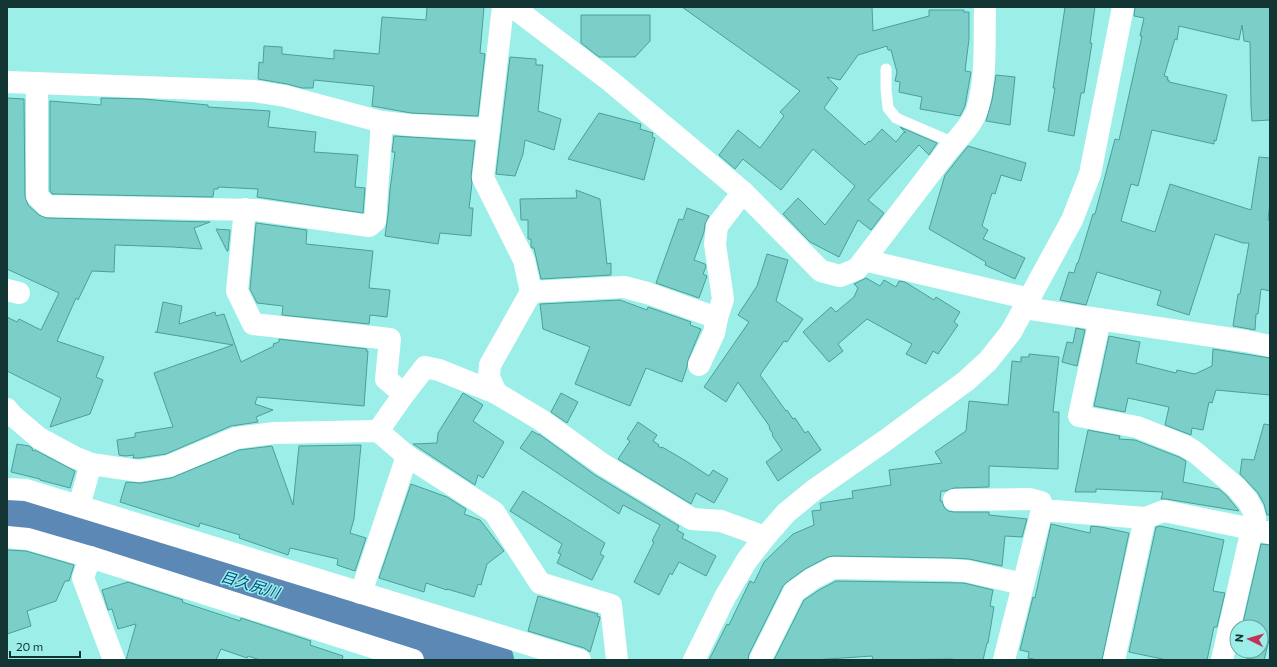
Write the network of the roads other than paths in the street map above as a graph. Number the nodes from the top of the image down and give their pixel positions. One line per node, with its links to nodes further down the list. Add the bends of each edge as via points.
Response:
1 (503, 7): 9 (street)
2 (513, 7): 11 (street, via 609,80)
3 (985, 7): 10 (street, via 984,66 977,110)
4 (1123, 7): 15 (street, via 1090,174 1072,220)
5 (886, 69): 10 (lane, via 888,108 896,118)
6 (7, 82): 7 (street)
7 (37, 84): 8 (street, via 254,91 285,96); 12 (street, via 37,196 47,206)
8 (382, 122): 9 (street); 12 (street, via 375,221 369,226)
9 (489, 129): 14 (street, via 483,178 524,260)
10 (954, 143): 13 (street)
11 (743, 192): 13 (street, via 821,271 840,276 857,269); 16 (street, via 717,226 715,244 723,299)
12 (244, 210): 21 (street, via 237,292 253,324 390,339 386,380)
13 (864, 260): 15 (street)
14 (531, 292): 16 (street, via 624,287); 20 (street, via 490,365 489,377)
15 (1027, 304): 17 (street); 33 (street, via 1011,332 988,361 966,381 814,490 786,513)
16 (717, 318): 19 (street, via 714,333)
17 (1100, 319): 18 (street); 31 (street, via 1079,416 1137,427 1195,452 1236,487 1253,510)
18 (1270, 346)
19 (699, 365)
20 (496, 393): 21 (street, via 426,367); 33 (street, via 541,420 602,464 692,519 721,521)
21 (404, 394): 23 (street)
22 (7, 409): 25 (street, via 39,438)
23 (378, 431): 24 (street); 25 (street, via 274,433 236,438 169,466 139,471)
24 (407, 456): 36 (street); 40 (street, via 494,512 540,583 612,605)
25 (91, 464): 28 (street)
26 (7, 489): 28 (street, via 26,490)
27 (954, 500): 29 (street, via 1030,499 1041,502)
28 (79, 506): 36 (street)
29 (1042, 510): 30 (street); 35 (street)
30 (1145, 518): 31 (street, via 1164,511); 44 (street)
31 (1261, 531): 45 (street)
32 (7, 537): 34 (street, via 28,539)
33 (765, 537): 41 (street, via 747,560 725,597)
34 (90, 557): 37 (street, via 83,578); 38 (street)
35 (1023, 584): 42 (street, via 966,571 833,568 794,592); 43 (street)
36 (361, 593): 39 (street)
37 (114, 660)
38 (413, 660)
39 (580, 660)
40 (617, 660)
41 (694, 660)
42 (760, 660)
43 (1004, 660)
44 (1114, 660)
45 (1222, 660)

